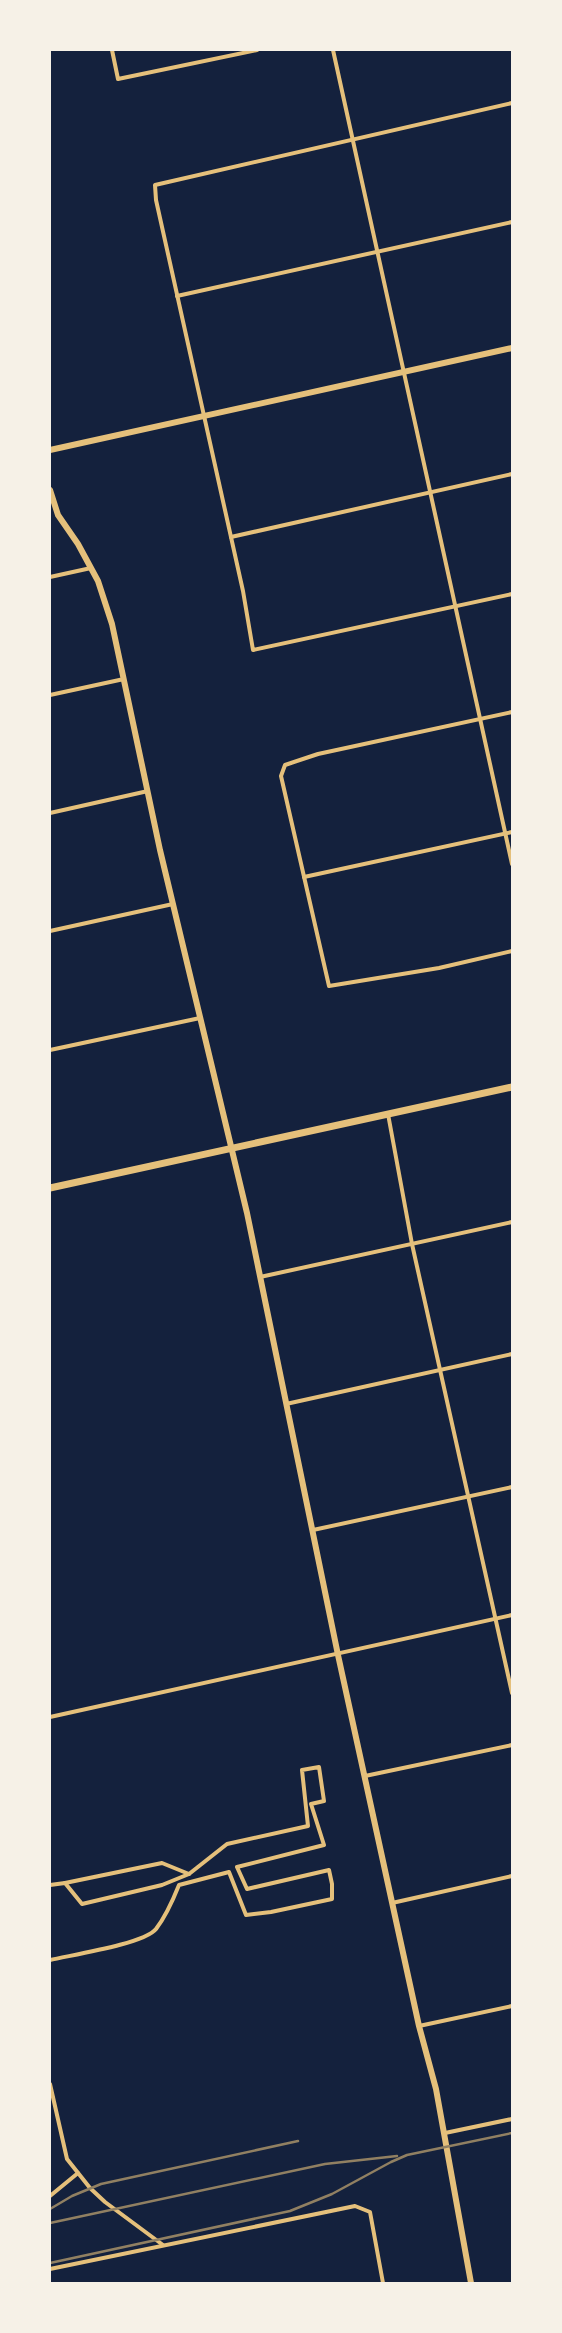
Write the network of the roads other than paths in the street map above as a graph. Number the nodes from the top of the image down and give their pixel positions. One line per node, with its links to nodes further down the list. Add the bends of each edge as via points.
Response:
1 (112, 50): 2 (street, via 118,79)
2 (257, 50)
3 (333, 50): 5 (street)
4 (512, 103): 5 (street)
5 (353, 141): 7 (street); 8 (street, via 154,184)
6 (512, 222): 7 (street)
7 (377, 252): 8 (street); 10 (street)
8 (177, 296): 11 (street)
9 (512, 348): 10 (street)
10 (404, 372): 11 (street); 15 (street)
11 (204, 416): 12 (street); 16 (street)
12 (50, 450)
13 (512, 474): 15 (street)
14 (50, 490): 17 (street, via 58,515)
15 (430, 492): 16 (street); 20 (street)
16 (231, 537): 20 (street, via 253,650)
17 (91, 568): 18 (street); 21 (street, via 112,624)
18 (50, 577)
19 (512, 594): 20 (street)
20 (455, 606): 24 (street)
21 (124, 678): 22 (street); 25 (street)
22 (50, 695)
23 (512, 712): 24 (street)
24 (480, 719): 28 (street); 30 (street, via 318,754 287,764 281,776)
25 (148, 791): 26 (street); 31 (street)
26 (50, 813)
27 (512, 832): 28 (street)
28 (505, 833): 29 (street); 30 (street)
29 (512, 864)
30 (304, 877): 33 (street, via 329,986 439,968)
31 (173, 904): 32 (street); 34 (street)
32 (50, 931)
33 (512, 951)
34 (200, 1018): 35 (street); 38 (street)
35 (50, 1050)
36 (512, 1087): 37 (main road)
37 (388, 1114): 38 (main road); 41 (street)
38 (231, 1149): 39 (main road); 42 (street)
39 (50, 1188)
40 (512, 1222): 41 (street)
41 (412, 1244): 42 (street); 44 (street)
42 (260, 1277): 45 (street)
43 (512, 1354): 44 (street)
44 (440, 1370): 45 (street); 47 (street)
45 (286, 1404): 48 (street)
46 (512, 1487): 47 (street)
47 (468, 1496): 48 (street); 50 (street)
48 (312, 1530): 51 (street)
49 (512, 1616): 50 (street)
50 (496, 1619): 51 (street); 52 (street)
51 (338, 1655): 53 (street); 55 (street)
52 (512, 1693)
53 (50, 1718)
54 (512, 1745): 55 (street)
55 (365, 1776): 60 (street)
56 (189, 1874): 58 (street, via 162,1863); 58 (street, via 162,1885 82,1904); 61 (street, via 227,1844 308,1826 302,1770 318,1767 324,1801 312,1804 324,1845 237,1867 247,1889 329,1870 332,1898 246,1915 229,1872 206,1877 179,1885 172,1903 155,1930 125,1944)
57 (512, 1876): 60 (street)
58 (65, 1883): 59 (street)
59 (50, 1884)
60 (392, 1903): 63 (street)
61 (50, 1960)
62 (512, 2006): 63 (street)
63 (419, 2026): 66 (street)
64 (50, 2084): 67 (street, via 67,2159)
65 (512, 2119): 66 (street)
66 (445, 2133): 72 (street)
67 (78, 2173): 68 (street); 69 (street, via 105,2202)
68 (50, 2196)
69 (162, 2245): 70 (street); 71 (street, via 355,2206 370,2212)
70 (50, 2269)
71 (384, 2283)
72 (471, 2283)

